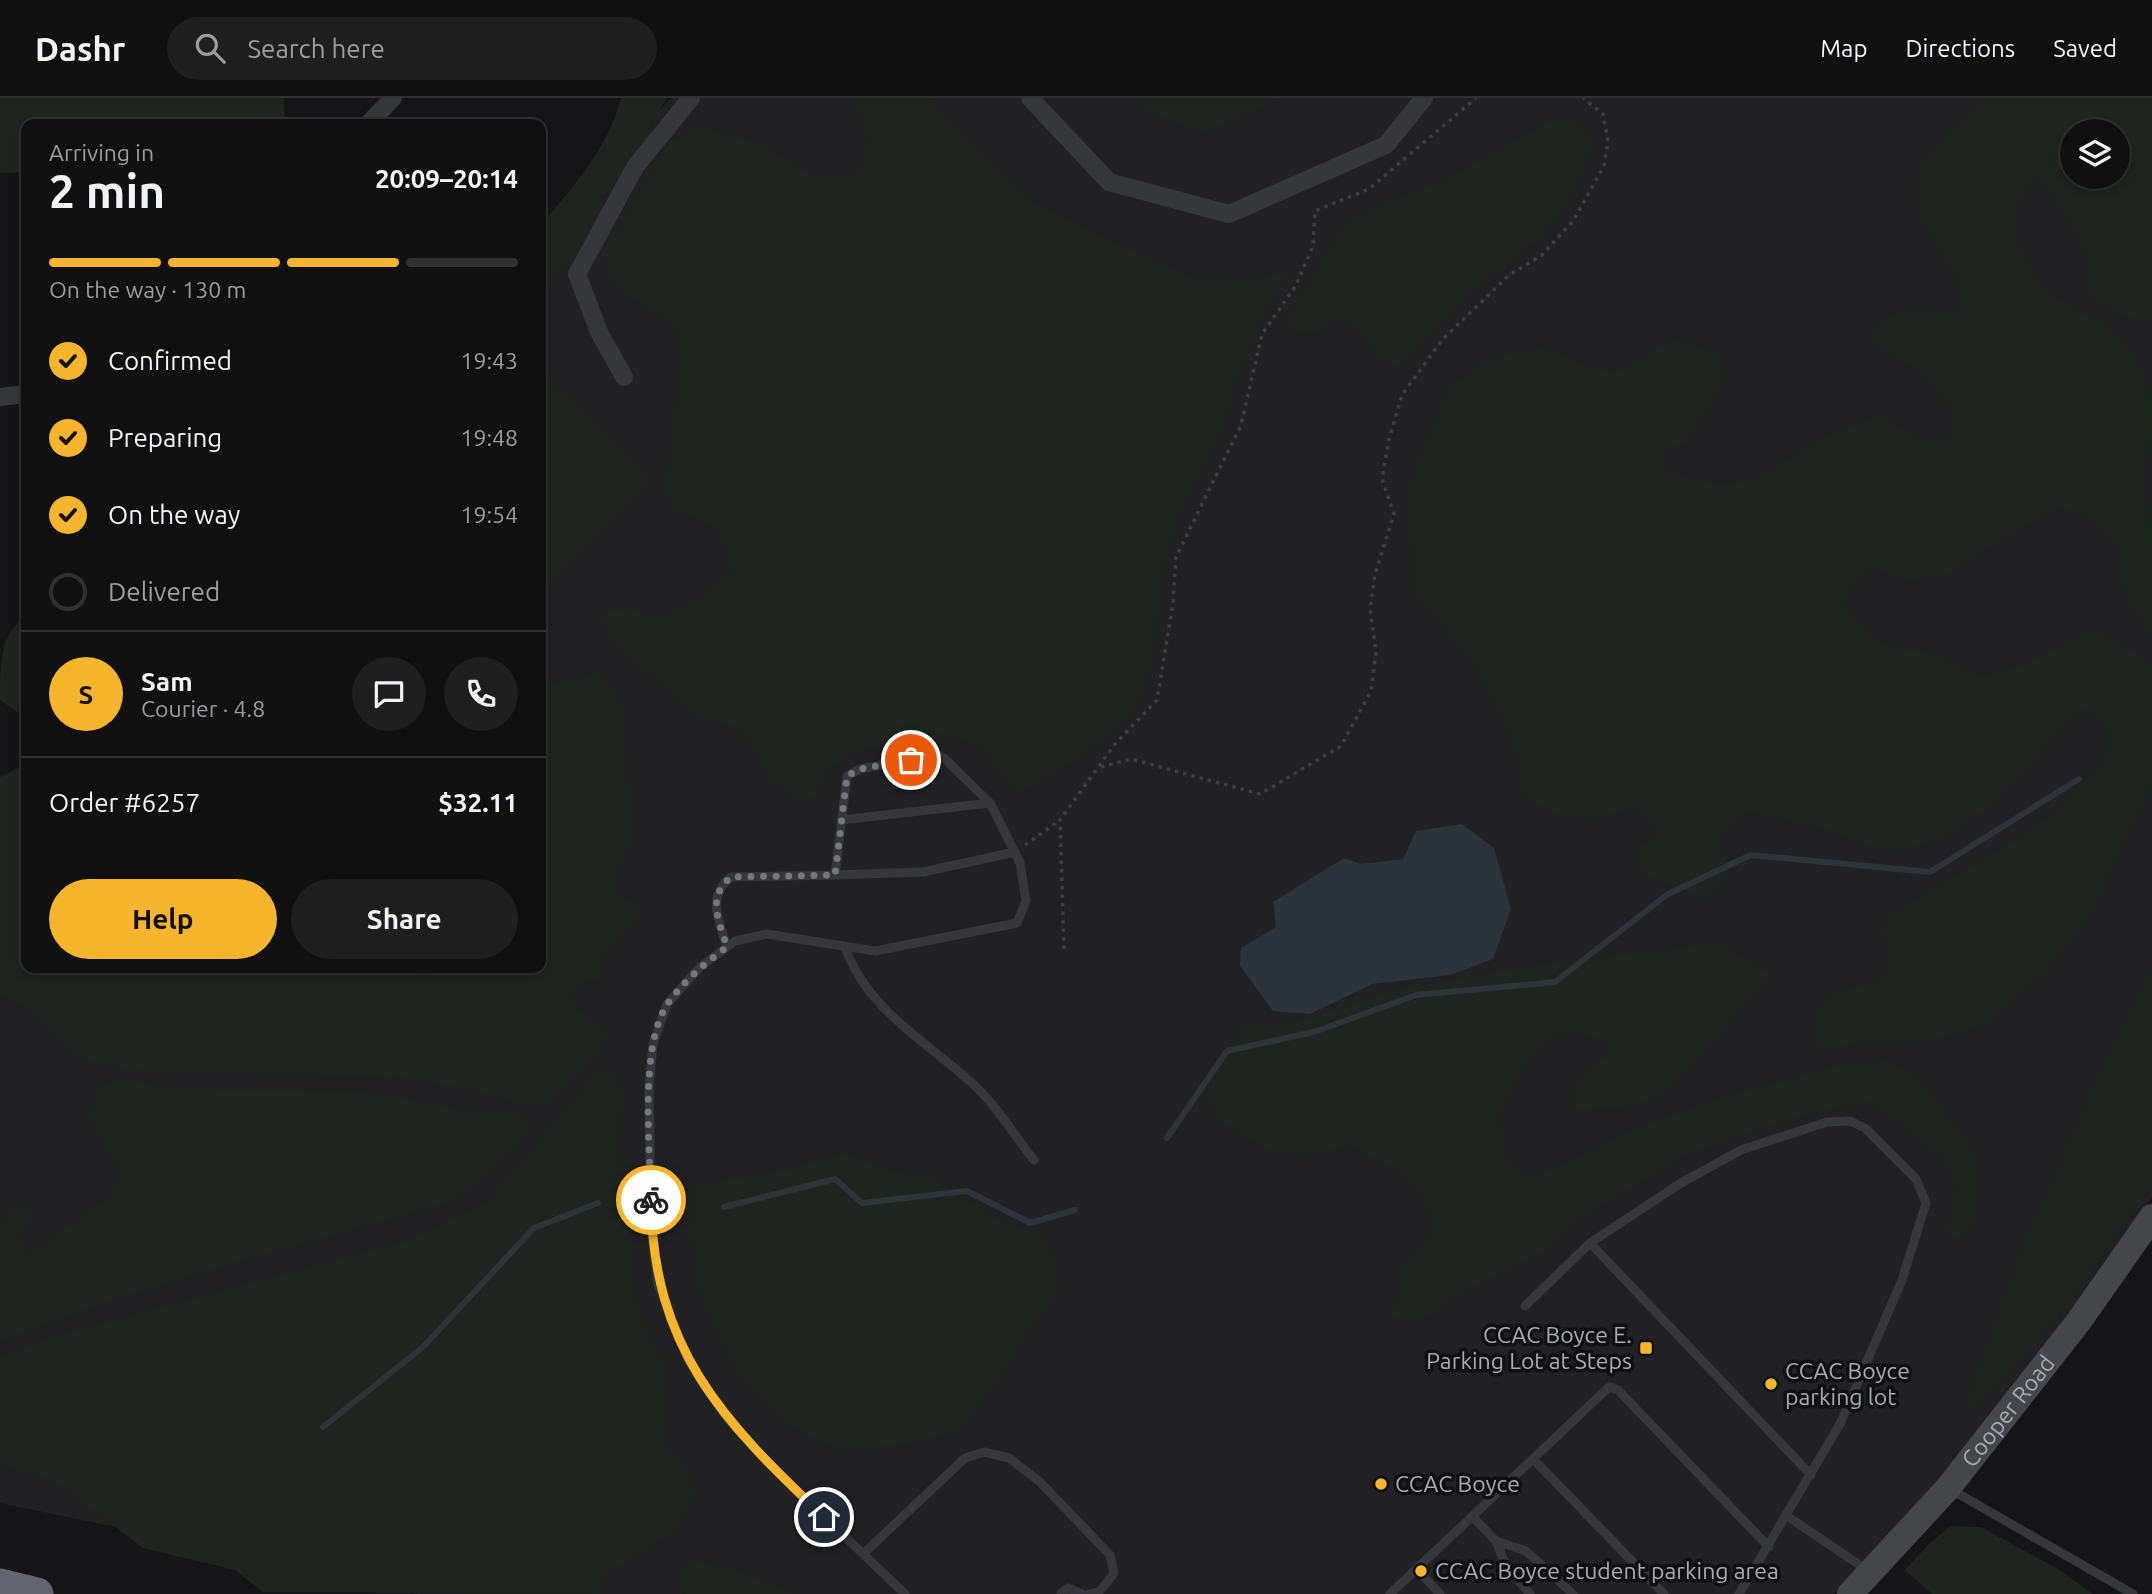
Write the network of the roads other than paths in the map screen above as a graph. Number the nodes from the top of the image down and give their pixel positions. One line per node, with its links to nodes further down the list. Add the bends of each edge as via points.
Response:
1 (393, 98): 5 (street)
2 (691, 98): 6 (street, via 635,167 577,275 599,332)
3 (1030, 98): 4 (street, via 1109,182 1229,214 1386,145)
4 (1424, 98)
5 (373, 119)
6 (624, 377)
7 (21, 395): 8 (street)
8 (0, 397)
9 (990, 803): 10 (lane); 10 (lane, via 937,755 860,769 847,776); 11 (lane)
10 (841, 820): 12 (lane)
11 (1015, 852): 12 (lane, via 923,872); 14 (lane, via 1026,901 1017,923 875,951)
12 (835, 875): 13 (lane, via 731,877 721,885 714,905)
13 (727, 947): 14 (lane, via 767,934); 26 (lane, via 700,967 667,1004 653,1044 651,1212 658,1284 689,1362 728,1419 765,1461)
14 (845, 947): 15 (lane, via 854,971 883,1010 976,1086)
15 (1034, 1160)
16 (2152, 1217): 21 (street, Cooper Road, via 2079,1321)
17 (1590, 1243): 18 (lane); 20 (lane); 20 (lane, via 1741,1150 1827,1122 1850,1121 1865,1128 1916,1179 1926,1203 1902,1280 1840,1424)
18 (1525, 1306)
19 (1534, 1460): 22 (lane); 25 (lane, via 1609,1387 1618,1390); 39 (lane)
20 (1811, 1475): 23 (lane)
21 (1948, 1488): 28 (street, Cooper Road); 42 (lane)
22 (1474, 1517): 24 (lane); 27 (lane)
23 (1787, 1517): 25 (lane); 28 (lane)
24 (1496, 1541): 37 (lane, via 1506,1566); 38 (lane, via 1526,1551)
25 (1769, 1547): 40 (lane)
26 (863, 1554): 31 (lane); 34 (lane, via 965,1458 984,1452 1009,1458 1040,1482 1110,1555 1114,1573 1100,1591)
27 (1417, 1569): 35 (lane); 36 (lane)
28 (1869, 1572): 41 (street, Cooper Road)
29 (0, 1585): 30 (highway)
30 (37, 1594)
31 (905, 1594)
32 (1062, 1594): 33 (lane, via 1068,1588)
33 (1082, 1594)
34 (1088, 1594)
35 (1390, 1594)
36 (1440, 1594)
37 (1530, 1594)
38 (1573, 1594)
39 (1664, 1594)
40 (1739, 1594)
41 (1850, 1594)
42 (2133, 1594)

